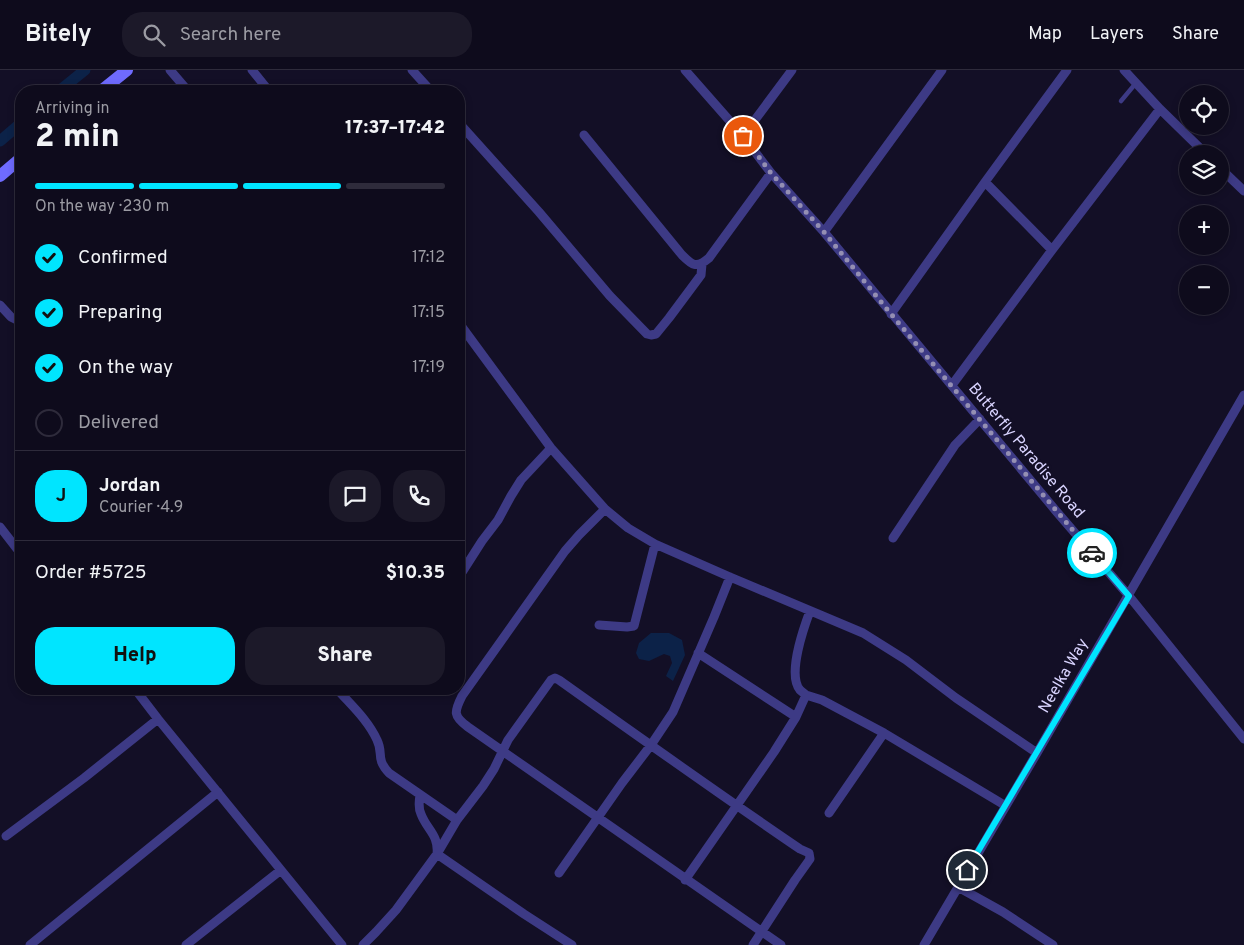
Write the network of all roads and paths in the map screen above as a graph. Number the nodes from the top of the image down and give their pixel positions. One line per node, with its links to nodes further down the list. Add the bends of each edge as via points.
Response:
1 (127, 70): 13 (main road)
2 (170, 70): 14 (street)
3 (252, 70): 15 (street)
4 (412, 70): 16 (street)
5 (685, 70): 11 (street, Butterfly Paradise Road)
6 (698, 70): 11 (street)
7 (792, 70): 21 (street)
8 (942, 70): 29 (street)
9 (1067, 70): 27 (street)
10 (1124, 70): 12 (street)
11 (692, 78): 21 (street, Butterfly Paradise Road)
12 (1136, 83): 17 (lane); 18 (street)
13 (109, 85)
14 (183, 85)
15 (264, 85)
16 (426, 85)
17 (1121, 101)
18 (1160, 109): 22 (street); 30 (street)
19 (465, 130): 31 (street, via 647,334 656,334 669,318 701,275)
20 (584, 135): 31 (street, via 682,255 689,262)
21 (743, 136): 24 (street, Butterfly Paradise Road)
22 (1197, 145)
23 (15, 163): 25 (main road)
24 (771, 173): 29 (street, Butterfly Paradise Road); 31 (street)
25 (0, 176)
26 (1229, 177): 28 (street)
27 (985, 182): 30 (street); 33 (street)
28 (1244, 191)
29 (824, 232): 33 (street, Butterfly Paradise Road)
30 (1052, 250): 36 (street)
31 (702, 264)
32 (0, 305): 34 (street)
33 (891, 314): 36 (street, Butterfly Paradise Road)
34 (15, 319)
35 (465, 331): 39 (street)
36 (952, 385): 38 (street, Butterfly Paradise Road)
37 (1244, 395): 47 (street, Neelka Way)
38 (980, 419): 42 (street, via 955,445); 47 (street, Butterfly Paradise Road)
39 (551, 448): 40 (street); 45 (street, via 522,480)
40 (605, 509): 43 (street); 51 (street, via 554,565)
41 (0, 527): 44 (street)
42 (893, 538)
43 (655, 544): 46 (street); 49 (street, via 634,626)
44 (15, 546)
45 (465, 568)
46 (730, 577): 48 (street); 50 (street)
47 (1129, 596): 59 (street, Butterfly Paradise Road); 62 (street, Neelka Way)
48 (810, 610): 55 (street, via 796,662 797,684); 62 (street, via 863,633 906,660)
49 (600, 625)
50 (698, 653): 56 (street); 60 (street, via 673,712)
51 (465, 692)
52 (140, 695): 57 (street)
53 (342, 695): 64 (street, via 369,726 378,743 382,766)
54 (463, 695): 61 (street, via 455,712 460,722)
55 (806, 695): 56 (street); 58 (street, via 822,700)
56 (796, 717): 65 (street)
57 (158, 719): 63 (street); 70 (street)
58 (884, 733): 66 (street); 67 (street)
59 (1244, 739)
60 (651, 745): 61 (street, via 555,678 520,722); 65 (street); 68 (street)
61 (503, 751): 68 (street); 69 (street, via 483,786)
62 (1037, 753): 66 (street, Neelka Way)
63 (218, 792): 72 (street); 77 (street)
64 (420, 795): 69 (street); 71 (street, via 421,815 437,842)
65 (737, 804): 74 (street); 76 (street, via 809,854 810,859)
66 (1006, 806): 75 (street, Neelka Way)
67 (829, 813)
68 (598, 818): 73 (street); 74 (street)
69 (457, 820): 71 (street)
70 (6, 836)
71 (437, 854): 80 (street, via 396,910); 81 (street)
72 (281, 870): 78 (street); 79 (street)
73 (559, 873)
74 (686, 880): 76 (street)
75 (958, 887): 84 (street, Neelka Way); 85 (street)
76 (761, 932): 82 (street); 83 (street)
77 (34, 944)
78 (186, 945)
79 (341, 945)
80 (362, 945)
81 (572, 945)
82 (753, 945)
83 (781, 945)
84 (924, 945)
85 (1053, 945)

